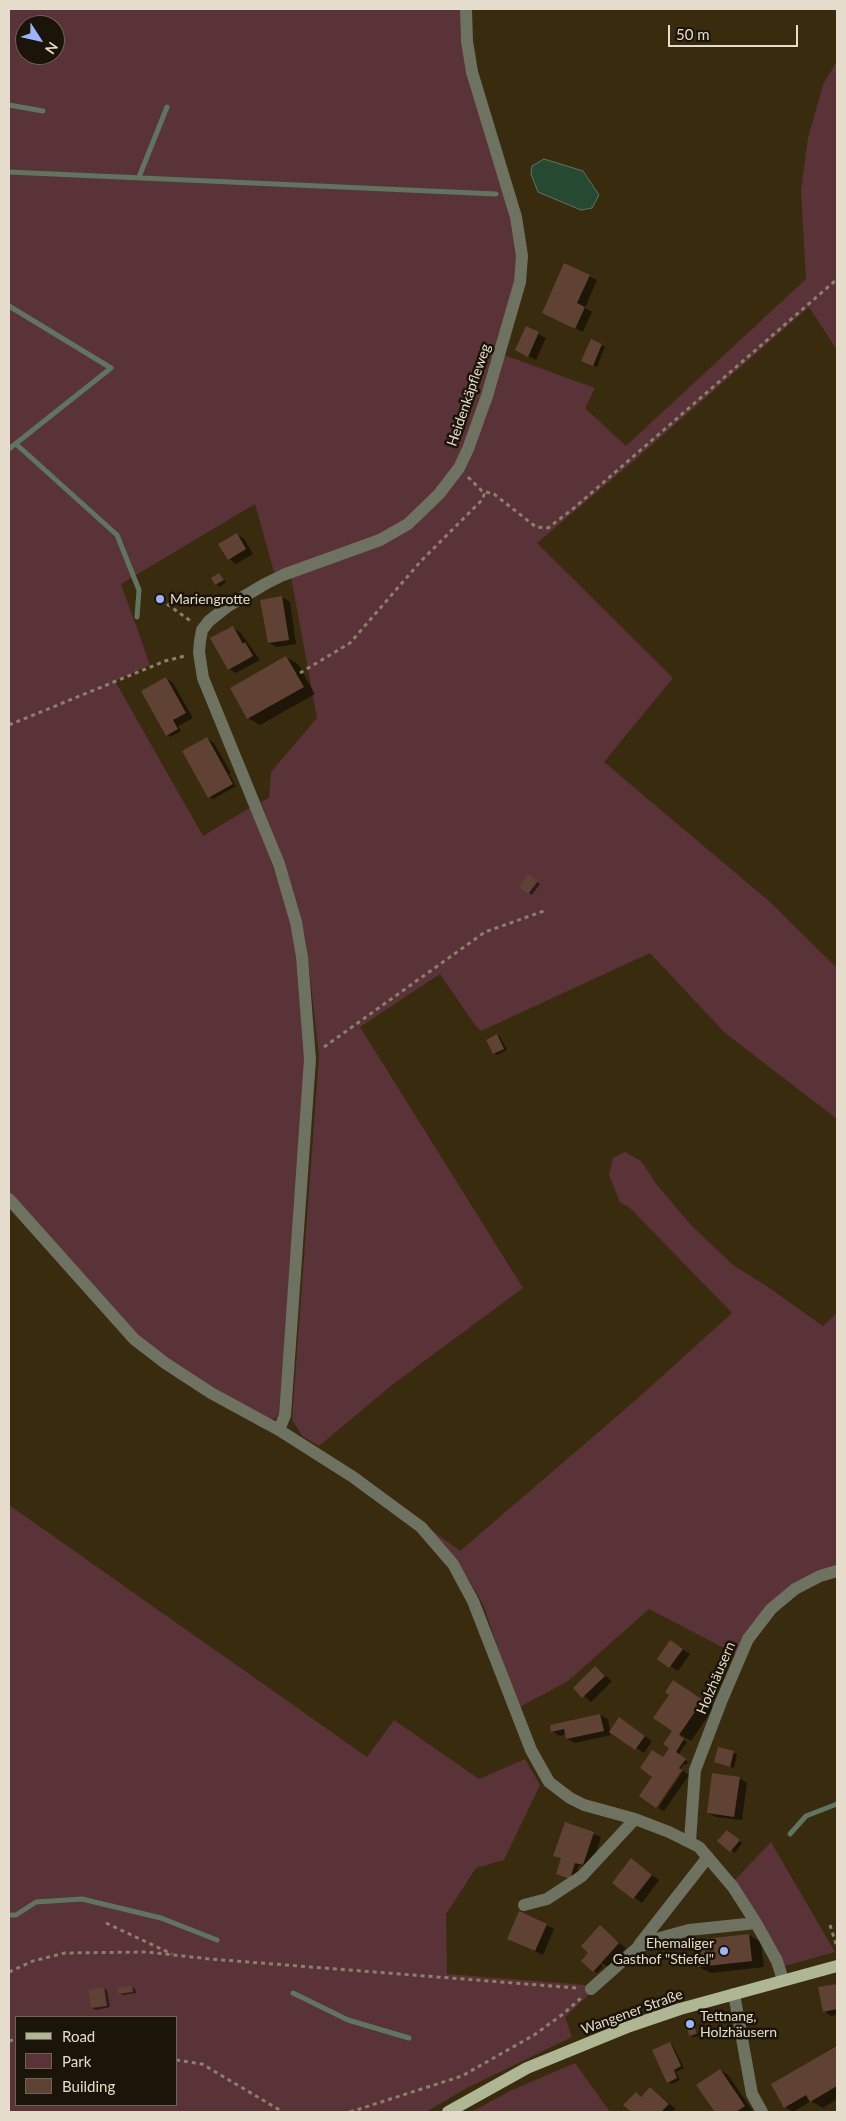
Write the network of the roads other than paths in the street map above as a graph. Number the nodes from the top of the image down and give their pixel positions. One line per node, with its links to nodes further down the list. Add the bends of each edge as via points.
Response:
1 (466, 9): 3 (street, Heidenkäpfleweg, via 472,72 516,217 522,256 520,282 468,449 459,468 439,494 408,524 380,540 283,575 228,606 202,630 199,652 203,678 279,864 294,914 302,957 310,1059 285,1415)
2 (9, 1199): 3 (street, via 134,1339 211,1393)
3 (279, 1430): 5 (street, via 353,1477 421,1527 453,1564 473,1601 531,1750 549,1782 570,1798 600,1811)
4 (837, 1571): 6 (street, Holzhäusern, via 795,1589 771,1608 748,1639 695,1770)
5 (635, 1819): 6 (street); 8 (street, via 582,1876 547,1899)
6 (690, 1841): 7 (street)
7 (708, 1857): 9 (street, via 733,1887); 10 (street)
8 (524, 1904)
9 (756, 1923): 10 (street, via 689,1930 656,1939); 12 (street)
10 (636, 1949): 13 (street)
11 (837, 1966): 12 (main road, Wangener Straße)
12 (783, 1980): 14 (main road, Wangener Straße)
13 (590, 1989)
14 (734, 1994): 15 (main road, Wangener Straße, via 630,2026 527,2068); 16 (street, via 752,2094)
15 (448, 2112)
16 (760, 2112)

